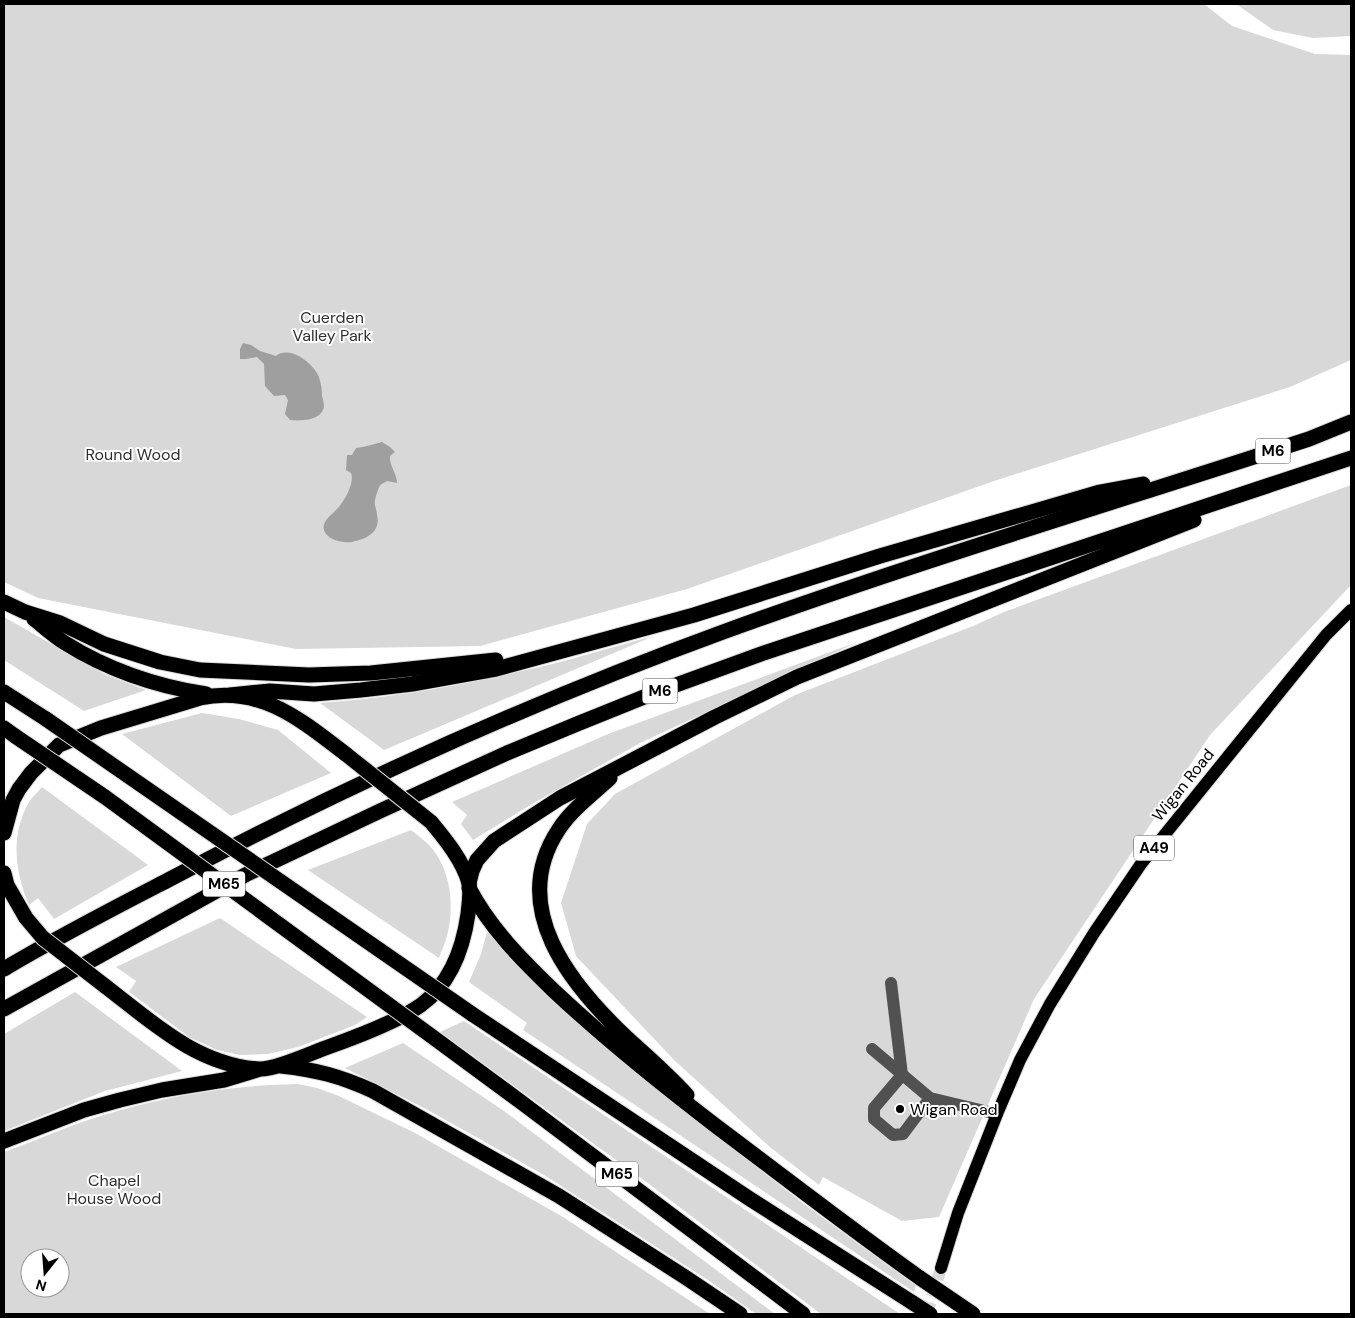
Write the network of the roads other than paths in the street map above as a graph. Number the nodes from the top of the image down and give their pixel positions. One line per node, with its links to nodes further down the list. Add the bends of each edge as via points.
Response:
1 (1351, 422): 3 (highway, M6)
2 (1345, 460): 12 (highway, via 797,677); 18 (highway, M6, via 762,654 576,724 380,810 247,874)
3 (1194, 476): 7 (highway, via 1100,492); 16 (highway, M6, via 878,578 721,633 532,706 367,780 234,845)
4 (4, 602): 6 (highway)
5 (1351, 610): 24 (main road, Wigan Road / A49, via 1326,636 1141,864 1050,1004 1020,1060)
6 (25, 612): 7 (highway, via 60,623 104,644 160,662 200,670 309,675 371,673); 10 (highway, via 64,642 130,676)
7 (566, 651): 9 (highway, via 496,669 403,685 314,694 270,691)
8 (4, 692): 30 (highway, M65, bridge, via 472,1014 742,1194)
9 (230, 694): 10 (highway); 15 (highway, bridge, via 280,708 312,729 431,822 456,855)
10 (214, 695): 13 (highway, via 148,712 64,742 50,752 19,789)
11 (10, 732): 29 (highway, M65, bridge, via 113,803 430,1035)
12 (628, 762): 15 (highway, via 560,798 494,841 477,860); 25 (highway, via 580,805 548,848 541,872 540,910 552,945 587,994)
13 (4, 833)
14 (4, 873): 21 (highway, bridge, via 7,885 26,918 42,938 172,1038 218,1061)
15 (469, 886): 20 (highway, via 466,928 455,963 444,983 421,1005 338,1044); 25 (highway, via 485,916 525,962 583,1018)
16 (4, 969)
17 (891, 983): 22 (lane)
18 (4, 1009)
19 (872, 1049): 22 (lane)
20 (277, 1065): 21 (highway); 28 (highway, via 342,1077 373,1091 560,1196)
21 (261, 1069): 26 (highway, via 84,1110)
22 (902, 1074): 23 (lane); 23 (lane, via 874,1108 874,1119 893,1135 903,1134)
23 (930, 1098): 24 (lane)
24 (997, 1114): 27 (main road, Wigan Road / A49, via 958,1213)
25 (709, 1120): 31 (highway, bridge, via 846,1225)
26 (4, 1141)
27 (941, 1268)
28 (740, 1314)
29 (803, 1314)
30 (930, 1314)
31 (973, 1314)

